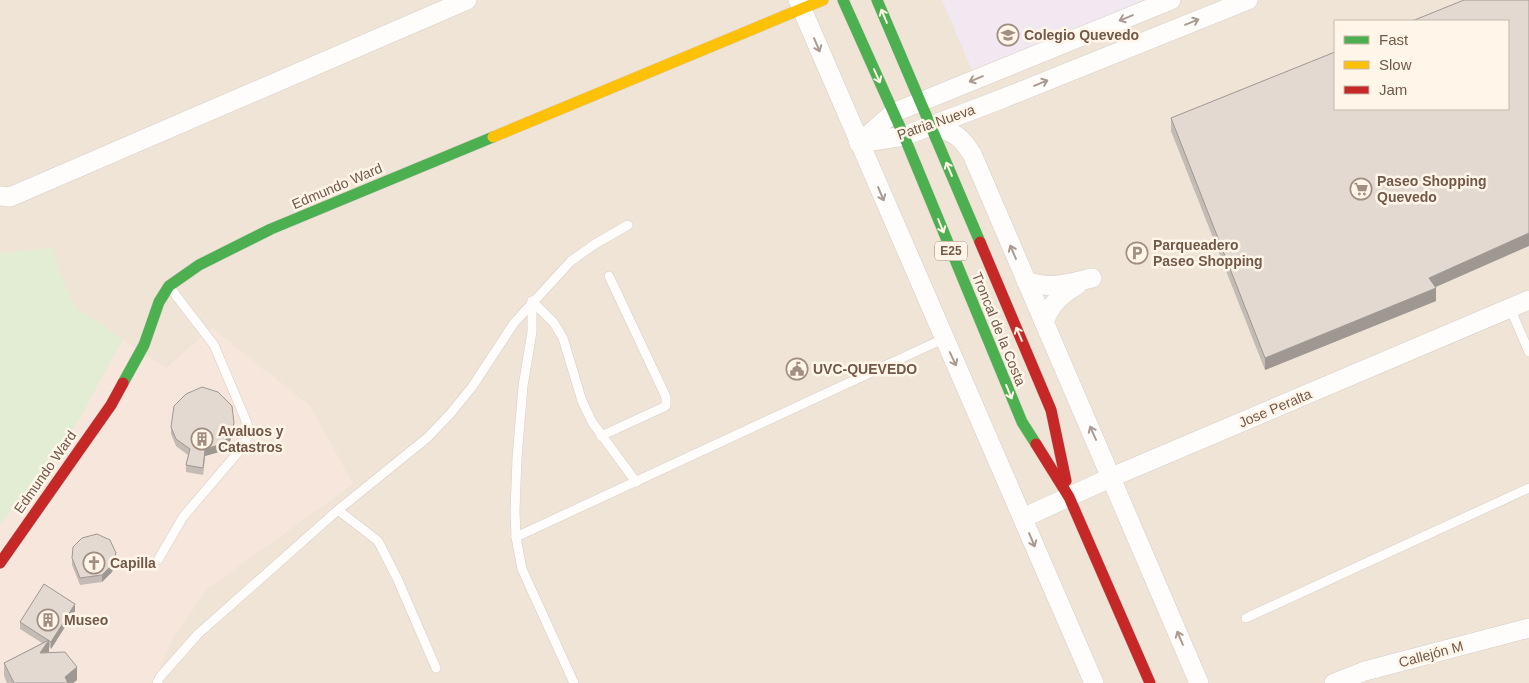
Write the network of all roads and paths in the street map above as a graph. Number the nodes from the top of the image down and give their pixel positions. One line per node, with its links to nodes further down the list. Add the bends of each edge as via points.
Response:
1 (467, 0): 13 (street, via 10,197)
2 (823, 0): 7 (main road, Edmundo Ward)
3 (843, 0): 9 (main road, Troncal de la Costa / E25, one-way to 9)
4 (877, 0): 8 (main road, Troncal de la Costa / E25, one-way to 4)
5 (1171, 0): 8 (street, Patria Nueva, one-way to 8)
6 (1248, 0): 10 (street, Patria Nueva, one-way to 6)
7 (800, 5): 12 (street, one-way to 12); 17 (main road, Edmundo Ward, via 271,229 199,265)
8 (920, 102): 9 (street, Patria Nueva); 10 (main road, Troncal de la Costa / E25)
9 (893, 113): 11 (main road, Troncal de la Costa / E25); 12 (street, Patria Nueva)
10 (931, 125): 11 (street, Patria Nueva); 16 (street, one-way to 10, via 972,154 955,133); 28 (main road, Troncal de la Costa / E25, one-way to 10, via 1051,410)
11 (904, 136): 12 (street, Patria Nueva); 28 (main road, Troncal de la Costa / E25, one-way to 28, via 1022,422)
12 (859, 143): 22 (street, one-way to 22)
13 (0, 196)
14 (628, 225): 19 (lane, via 572,261)
15 (609, 276): 24 (lane, via 666,397 666,406)
16 (1026, 281): 21 (street); 21 (street, via 1047,287 1092,278 1056,299)
17 (169, 286): 32 (lane, via 214,345 248,431 247,440 183,517); 33 (main road, Edmundo Ward, via 158,302 144,345 111,405)
18 (1529, 300): 20 (street, Jose Peralta)
19 (532, 301): 24 (lane, via 554,323 563,338 582,401); 29 (lane, via 450,414 427,438); 31 (lane, via 532,332 522,386 517,458)
20 (1510, 308): 23 (lane); 25 (street, Jose Peralta)
21 (1044, 322): 25 (street, one-way to 21)
22 (943, 339): 26 (lane); 30 (street, one-way to 30)
23 (1529, 352)
24 (601, 436): 26 (lane)
25 (1112, 478): 28 (street, Jose Peralta); 41 (street, one-way to 25)
26 (636, 482): 31 (lane)
27 (1529, 488): 34 (lane)
28 (1069, 497): 30 (street, Jose Peralta); 40 (main road, Troncal de la Costa / E25)
29 (338, 510): 36 (lane, via 378,541); 37 (lane, via 198,634)
30 (1022, 518): 39 (street, one-way to 39)
31 (516, 537): 38 (lane, via 522,569)
32 (158, 560)
33 (0, 563)
34 (1246, 618)
35 (1529, 628): 42 (street, Callejón M, via 1365,671)
36 (436, 668)
37 (157, 683)
38 (574, 683)
39 (1094, 683)
40 (1150, 683)
41 (1200, 683)
42 (1334, 683)

